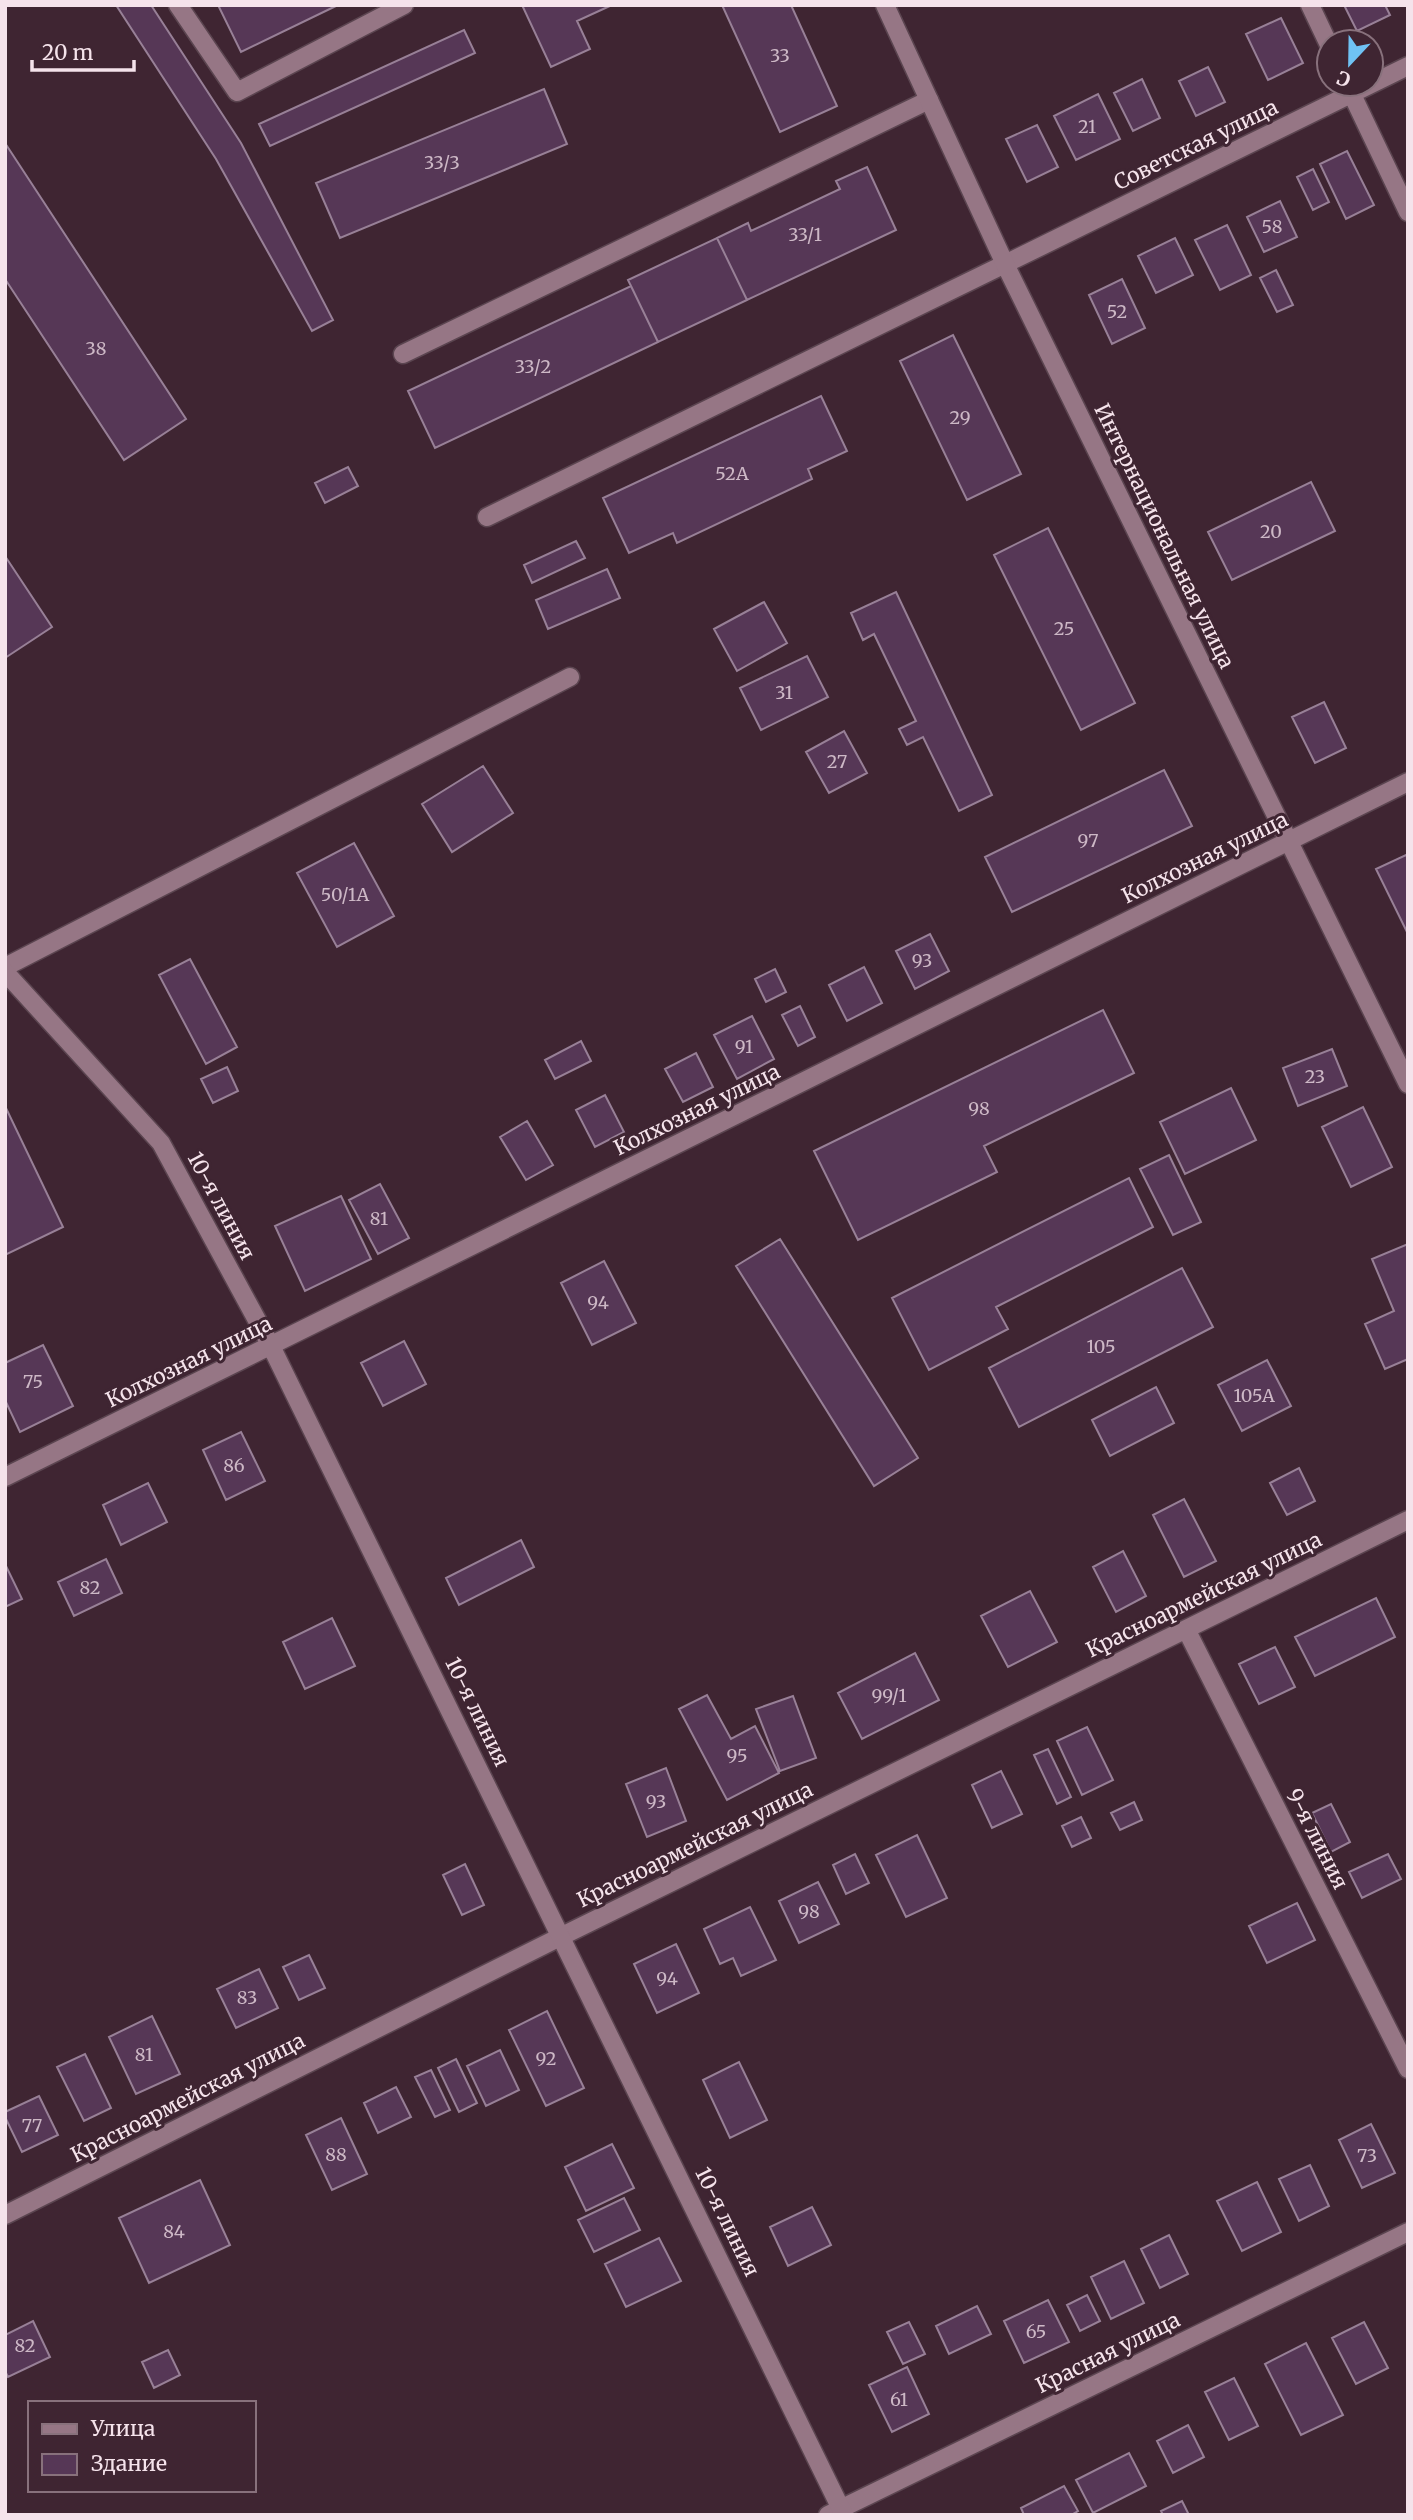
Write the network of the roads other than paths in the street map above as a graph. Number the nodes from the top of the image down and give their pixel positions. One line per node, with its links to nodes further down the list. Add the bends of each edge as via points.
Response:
1 (178, 5): 2 (street, via 237,92)
2 (404, 5)
3 (885, 5): 10 (street, Интернациональная улица)
4 (1310, 5): 5 (street)
5 (1321, 28)
6 (1408, 66): 7 (street, Советская улица)
7 (1385, 75)
8 (1332, 98): 12 (street, Советская улица)
9 (1354, 98): 11 (street)
10 (929, 100): 12 (street, Интернациональная улица); 13 (street)
11 (1408, 212)
12 (1005, 264): 14 (street, Советская улица); 17 (street, Интернациональная улица)
13 (403, 354)
14 (487, 517)
15 (570, 677): 18 (street)
16 (1408, 782): 17 (street, Колхозная улица)
17 (1289, 841): 20 (street, Интернациональная улица); 21 (street, Колхозная улица)
18 (5, 967)
19 (5, 972): 21 (street, 10-я линия, via 161,1143)
20 (1408, 1084)
21 (271, 1346): 22 (street, Колхозная улица); 25 (street, 10-я линия)
22 (5, 1478)
23 (1408, 1520): 24 (street, Красноармейская улица)
24 (1186, 1629): 25 (street, Красноармейская улица); 26 (street, 9-я линия)
25 (562, 1936): 27 (street, Красноармейская улица); 29 (street, 10-я линия)
26 (1408, 2069)
27 (5, 2216)
28 (1408, 2232): 29 (street, Красная улица)
29 (838, 2513)

